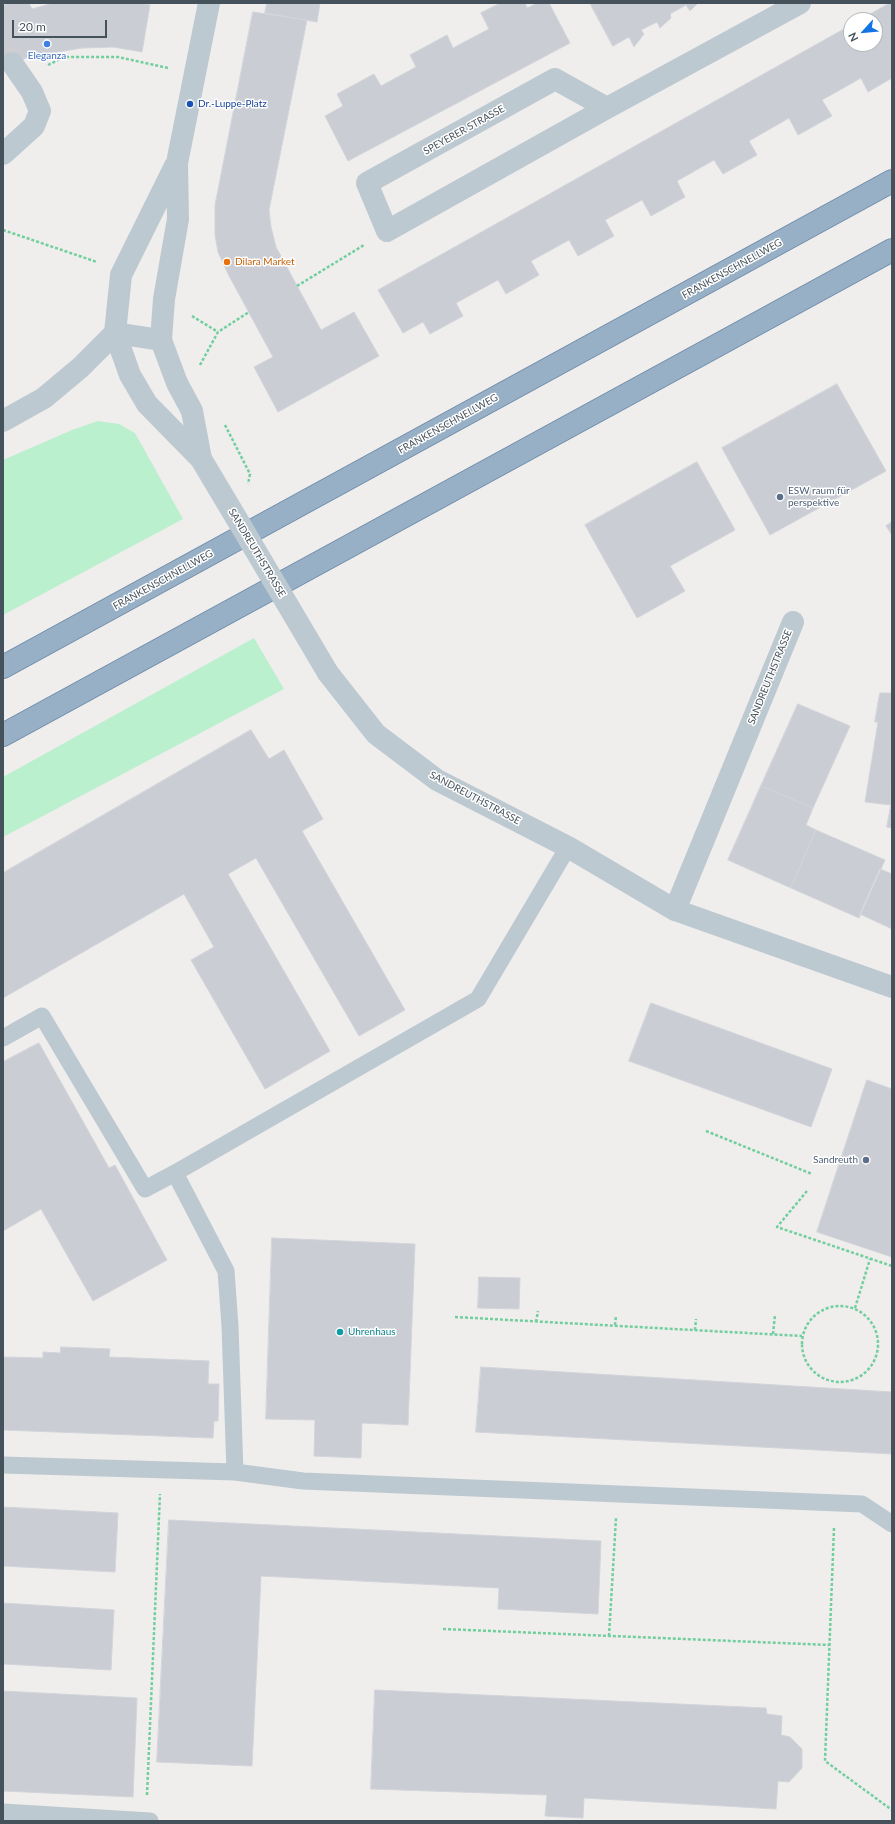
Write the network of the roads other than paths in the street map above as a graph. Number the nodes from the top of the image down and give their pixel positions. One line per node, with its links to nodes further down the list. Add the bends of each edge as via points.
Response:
1 (209, 3): 6 (street)
2 (800, 3): 4 (street)
3 (17, 71): 5 (street, via 32,92 40,111 34,126)
4 (607, 108): 4 (street, SPEYERER STRASSE, via 387,231 367,183 555,79)
5 (3, 154)
6 (176, 164): 9 (street, via 121,275); 10 (street, via 178,219 164,299)
7 (892, 181): 14 (highway, FRANKENSCHNELLWEG)
8 (892, 250): 15 (highway)
9 (115, 333): 10 (street); 11 (street, via 44,398); 12 (street, SANDREUTHSTRASSE, via 130,375 147,404)
10 (161, 340): 12 (street, SANDREUTHSTRASSE, via 177,383 192,410)
11 (3, 421)
12 (201, 459): 16 (street, SANDREUTHSTRASSE, bridge, via 328,673 376,734 437,780)
13 (793, 622): 17 (street, SANDREUTHSTRASSE)
14 (3, 667)
15 (3, 735)
16 (568, 847): 17 (street, SANDREUTHSTRASSE); 20 (lane, via 478,999)
17 (674, 910): 18 (street, SANDREUTHSTRASSE)
18 (892, 987)
19 (3, 1038): 20 (lane, via 42,1016 145,1189)
20 (175, 1173): 22 (lane, via 226,1271)
21 (3, 1465): 22 (lane)
22 (235, 1472): 23 (lane, via 303,1482 862,1504)
23 (892, 1524)
24 (3, 1812): 25 (lane)
25 (146, 1821): 26 (lane)
26 (150, 1821)

